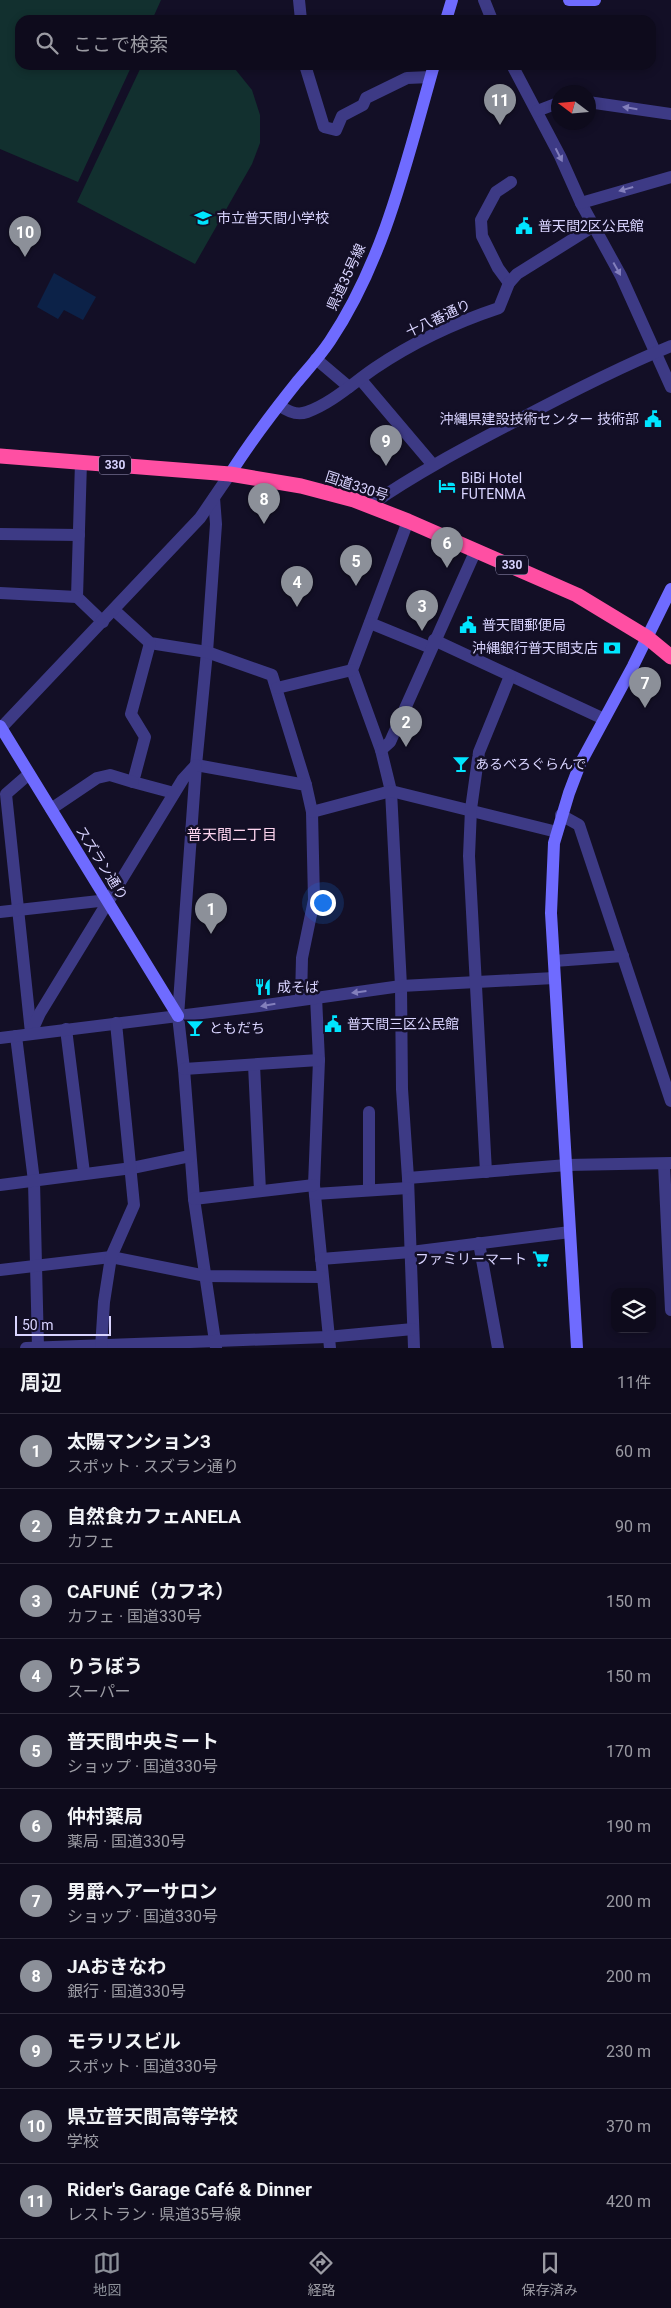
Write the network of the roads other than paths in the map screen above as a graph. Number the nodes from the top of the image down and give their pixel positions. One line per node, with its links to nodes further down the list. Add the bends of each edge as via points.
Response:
1 (299, 0): 6 (street)
2 (452, 0): 7 (street)
3 (484, 0): 8 (street)
4 (569, 0): 5 (street)
5 (595, 0)
6 (300, 15)
7 (448, 15)
8 (490, 15)
9 (306, 70): 11 (street, via 324,127 336,130 342,116 363,105 366,98 407,78)
10 (515, 70): 14 (street)
11 (432, 71): 23 (street, 県道35号線, via 400,186 371,265 331,340)
12 (596, 103): 15 (street, one-way to 12)
13 (551, 106): 14 (street)
14 (537, 111): 18 (street, one-way to 18)
15 (671, 114)
16 (671, 177): 18 (street, one-way to 18)
17 (511, 182): 20 (street, via 496,192 481,220 482,236)
18 (581, 203): 19 (street)
19 (594, 226): 20 (street, 十八番通り, via 517,274); 22 (street, one-way to 22, via 621,276)
20 (509, 283): 24 (street, 十八番通り, via 499,308 431,337 374,369)
21 (671, 346): 22 (street)
22 (655, 352): 26 (street); 30 (street, via 551,402)
23 (316, 359): 25 (street); 27 (street, 県道35号線)
24 (361, 380): 25 (street, 十八番通り); 30 (street)
25 (349, 387): 27 (street, 十八番通り, via 306,413 288,412)
26 (671, 387)
27 (279, 405): 31 (street, 県道35号線)
28 (0, 456): 29 (highway, 国道330号 / 330)
29 (81, 462): 31 (highway, 国道330号 / 330); 36 (street)
30 (433, 466): 33 (street)
31 (230, 474): 32 (street); 33 (highway, 国道330号 / 330, via 301,486)
32 (214, 498): 41 (street, via 200,518); 47 (street, via 216,524)
33 (369, 506): 34 (highway, 国道330号 / 330)
34 (408, 521): 37 (highway, 国道330号 / 330); 43 (street)
35 (0, 534): 36 (street)
36 (79, 535): 40 (street)
37 (476, 550): 44 (highway, 国道330号 / 330, via 578,594); 46 (street)
38 (671, 590): 44 (street)
39 (0, 593): 40 (street)
40 (77, 597): 42 (street)
41 (114, 610): 42 (street); 45 (street)
42 (103, 622): 53 (street)
43 (370, 623): 46 (street); 49 (street)
44 (648, 638): 48 (highway, 国道330号 / 330); 52 (street)
45 (150, 642): 47 (street); 57 (street, via 131,714 144,737)
46 (433, 644): 50 (street); 54 (street, via 390,742)
47 (207, 652): 51 (street, via 272,675); 55 (street)
48 (671, 657)
49 (352, 670): 51 (street); 54 (street)
50 (510, 676): 52 (street); 62 (street, via 479,752)
51 (278, 688): 58 (street)
52 (604, 719): 64 (street, via 580,764)
53 (1, 728): 56 (street, スズラン通り)
54 (381, 750): 59 (street)
55 (196, 765): 58 (street); 60 (street, via 182,778); 76 (street)
56 (29, 774): 61 (street, スズラン通り); 67 (street, via 6,794)
57 (133, 782): 60 (street); 61 (street, via 110,775 97,778)
58 (306, 785): 63 (street)
59 (391, 791): 62 (street); 63 (street); 73 (street)
60 (174, 793): 66 (street)
61 (51, 808): 66 (street, スズラン通り)
62 (471, 810): 65 (street); 72 (street, via 469,856)
63 (312, 812): 75 (street, via 314,900 302,958)
64 (561, 815): 65 (street); 69 (street, via 579,825)
65 (557, 832): 70 (street, via 551,878)
66 (108, 900): 67 (street); 76 (street, スズラン通り); 79 (street)
67 (19, 910): 68 (street); 79 (street)
68 (0, 912)
69 (623, 956): 70 (street); 85 (street)
70 (554, 961): 71 (street)
71 (554, 978): 72 (street); 89 (street)
72 (477, 982): 73 (street); 91 (street)
73 (401, 986): 74 (street, one-way to 74); 94 (street, via 402,1089)
74 (316, 997): 75 (street); 82 (street)
75 (301, 999): 76 (street, one-way to 76)
76 (178, 1016): 77 (street); 84 (street)
77 (116, 1023): 78 (street); 90 (street)
78 (66, 1029): 79 (street); 92 (street)
79 (31, 1033): 80 (street)
80 (16, 1036): 81 (street); 93 (street)
81 (0, 1038)
82 (319, 1060): 83 (street); 96 (street)
83 (254, 1065): 84 (street); 98 (street)
84 (184, 1069): 87 (street)
85 (671, 1101)
86 (369, 1112): 97 (street)
87 (190, 1156): 90 (street); 99 (street)
88 (667, 1164): 89 (street); 101 (street)
89 (567, 1165): 91 (street); 100 (street)
90 (132, 1168): 92 (street); 104 (street, via 134,1205)
91 (486, 1172): 94 (street)
92 (84, 1174): 93 (street)
93 (34, 1181): 95 (street); 106 (street)
94 (408, 1183): 97 (street); 103 (street)
95 (0, 1185)
96 (315, 1189): 97 (street); 98 (street); 105 (street)
97 (369, 1190)
98 (260, 1191): 99 (street)
99 (194, 1199): 108 (street)
100 (570, 1232): 102 (street); 120 (street)
101 (669, 1237): 110 (street)
102 (479, 1243): 103 (street); 119 (street)
103 (411, 1252): 105 (street); 111 (street)
104 (111, 1257): 106 (street); 108 (street); 115 (street)
105 (321, 1259): 109 (street)
106 (36, 1266): 107 (street); 117 (street)
107 (0, 1270)
108 (206, 1276): 109 (street); 114 (street)
109 (322, 1278): 112 (street)
110 (671, 1310)
111 (413, 1329): 112 (street); 118 (street)
112 (329, 1342): 113 (street)
113 (275, 1344): 114 (street)
114 (216, 1345): 116 (street)
115 (101, 1346): 116 (street); 117 (street)
116 (156, 1346)
117 (34, 1348)
118 (414, 1348)
119 (498, 1348)
120 (577, 1348)

